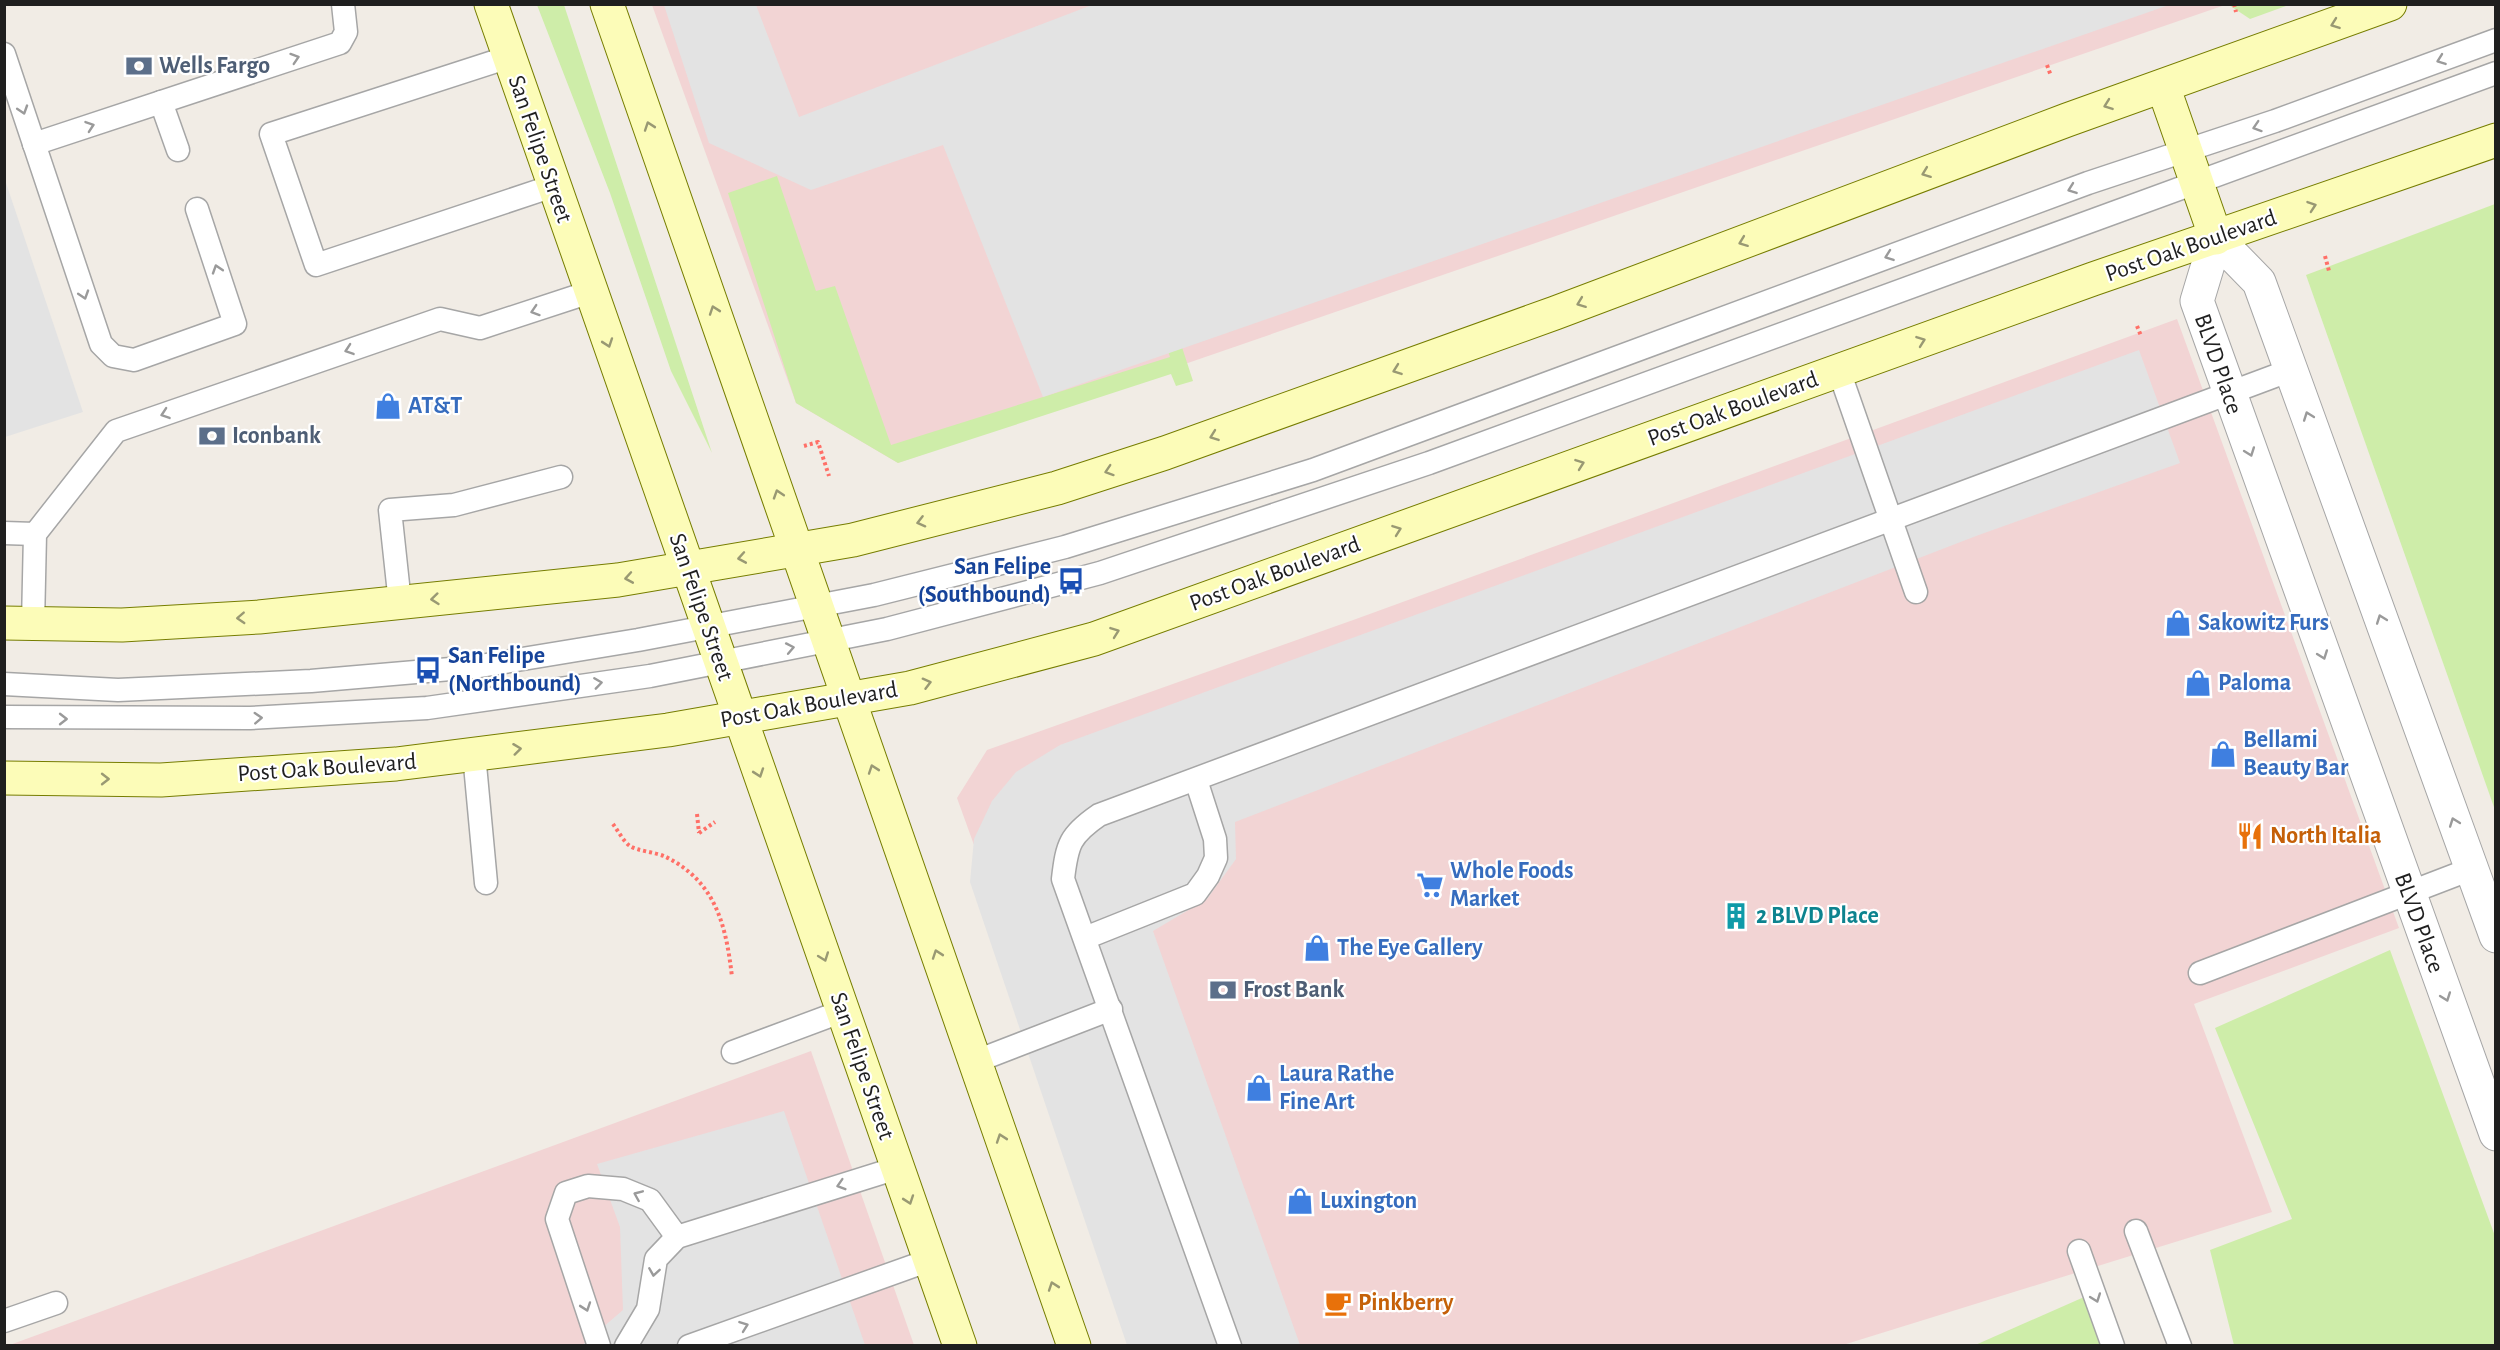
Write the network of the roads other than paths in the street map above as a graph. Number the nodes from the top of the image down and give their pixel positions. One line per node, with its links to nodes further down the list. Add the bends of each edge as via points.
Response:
1 (491, 4): 7 (main road, San Felipe Street)
2 (607, 4): 27 (main road, one-way to 2)
3 (2390, 4): 9 (main road, one-way to 9)
4 (350, 6): 10 (lane, one-way to 4, via 340,43)
5 (2496, 40): 14 (lane, one-way to 14)
6 (4, 54): 12 (lane, one-way to 12)
7 (509, 57): 16 (main road, San Felipe Street); 16 (lane, via 271,134 316,265)
8 (2496, 73): 15 (lane)
9 (2163, 86): 14 (main road); 27 (main road, one-way to 27, via 1555,313 1165,453 1057,488 853,540)
10 (161, 102): 12 (lane, one-way to 10); 13 (lane)
11 (2496, 140): 18 (main road, Post Oak Boulevard, one-way to 11)
12 (34, 144): 17 (lane, one-way to 17, via 101,344 113,356 134,360 235,324)
13 (178, 150)
14 (2186, 150): 15 (main road); 31 (lane, one-way to 31, via 1314,470 1065,547)
15 (2197, 182): 18 (main road); 34 (lane, via 1429,463 1071,581)
16 (554, 186): 19 (main road, San Felipe Street)
17 (197, 209)
18 (2216, 238): 20 (street, via 2259,282); 21 (main road, Post Oak Boulevard, one-way to 18); 22 (street, BLVD Place, via 2197,301)
19 (590, 292): 26 (lane, one-way to 26, via 480,328 440,319 116,431); 28 (main road, San Felipe Street, one-way to 28)
20 (2291, 370): 22 (lane); 43 (street, one-way to 20)
21 (1839, 371): 24 (lane); 37 (main road, Post Oak Boulevard, one-way to 21, via 909,688 1094,639)
22 (2228, 393): 24 (lane); 45 (street, BLVD Place, one-way to 45)
23 (561, 477): 30 (lane, via 454,505 390,510)
24 (1891, 519): 29 (lane); 42 (lane)
25 (4, 533): 26 (lane)
26 (35, 534): 32 (lane)
27 (797, 549): 28 (main road, one-way to 28); 31 (main road)
28 (687, 568): 30 (main road, one-way to 30, via 618,580); 33 (main road, San Felipe Street)
29 (1916, 592)
30 (400, 603): 32 (main road, one-way to 32, via 122,625)
31 (816, 606): 33 (lane); 34 (main road)
32 (19, 624)
33 (708, 627): 35 (main road, San Felipe Street); 36 (lane, via 474,667 311,681 118,690)
34 (828, 641): 35 (lane, one-way to 34); 37 (main road)
35 (720, 662): 38 (lane, one-way to 35, via 250,718 427,708); 39 (main road, San Felipe Street)
36 (4, 684)
37 (849, 699): 39 (main road, Post Oak Boulevard); 52 (main road, one-way to 37)
38 (4, 717)
39 (740, 717): 40 (main road, Post Oak Boulevard, one-way to 39); 50 (main road, San Felipe Street, one-way to 50)
40 (474, 754): 41 (main road, Post Oak Boulevard, one-way to 40, via 161,780 396,764); 44 (lane)
41 (4, 778)
42 (1196, 780): 47 (lane, via 1215,839 1216,858 1208,876 1195,894); 47 (lane, via 1100,815 1076,831 1066,856 1064,879)
43 (2471, 869): 45 (lane); 46 (street)
44 (486, 883)
45 (2409, 893): 48 (lane); 53 (street, BLVD Place, one-way to 53)
46 (2496, 936)
47 (1085, 938): 49 (lane)
48 (2200, 973)
49 (1111, 1009): 52 (lane); 66 (lane)
50 (843, 1011): 51 (lane); 54 (main road, San Felipe Street)
51 (733, 1052)
52 (975, 1062): 65 (main road, one-way to 52)
53 (2496, 1134)
54 (897, 1168): 56 (lane, one-way to 56); 58 (main road, San Felipe Street, one-way to 58)
55 (2136, 1231): 68 (lane)
56 (677, 1237): 61 (lane, one-way to 61, via 650,1200 623,1189 588,1186 567,1193 557,1219); 62 (lane, one-way to 62, via 656,1258 648,1309)
57 (2079, 1251): 67 (lane, one-way to 67)
58 (930, 1260): 63 (lane, one-way to 58); 64 (main road, San Felipe Street)
59 (56, 1303): 60 (lane)
60 (4, 1321)
61 (599, 1346)
62 (626, 1346)
63 (689, 1346)
64 (960, 1346)
65 (1074, 1346)
66 (1230, 1346)
67 (2114, 1346)
68 (2180, 1346)

